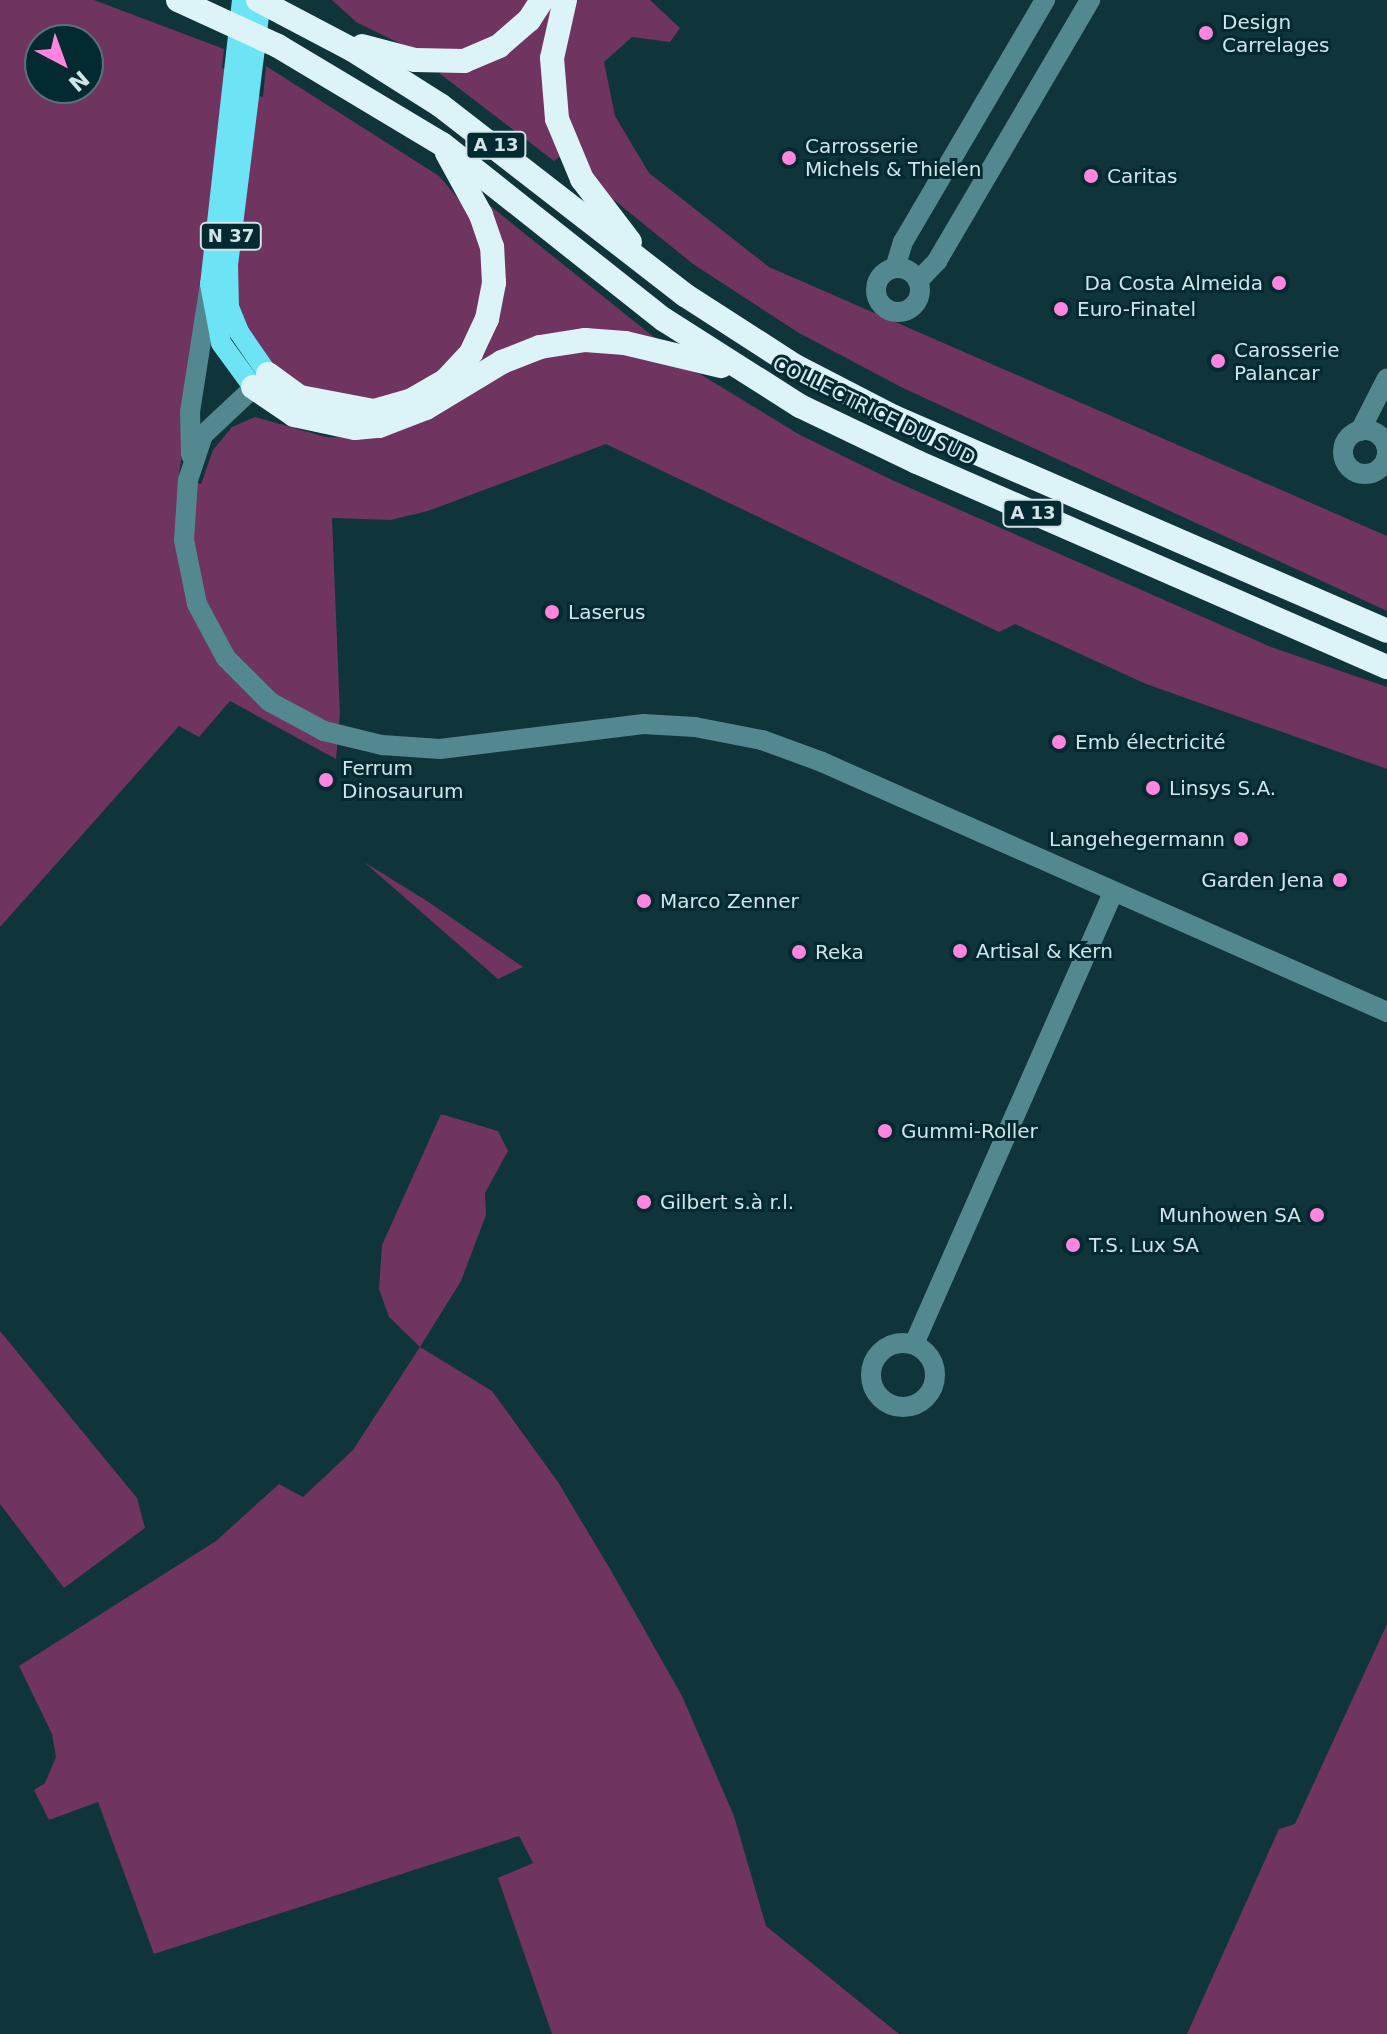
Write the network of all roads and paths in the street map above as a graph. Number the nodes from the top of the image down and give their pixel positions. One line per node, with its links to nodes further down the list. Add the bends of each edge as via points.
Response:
1 (178, 0): 10 (highway, COLLECTRICE DU SUD / A 13, via 278,46)
2 (242, 0): 9 (main road, N 37)
3 (260, 0): 8 (highway, COLLECTRICE DU SUD / A 13); 9 (main road, N 37)
4 (542, 0): 8 (highway, A 13, via 529,20 499,46 464,61 415,60)
5 (565, 0): 12 (highway, A 13, via 552,58 561,133 582,179)
6 (1045, 0): 11 (street, via 903,242)
7 (1090, 0): 13 (street, via 937,261)
8 (329, 38): 12 (highway, COLLECTRICE DU SUD / A 13, via 452,113)
9 (239, 85): 14 (main road, N 37); 17 (main road, N 37, via 229,307)
10 (442, 144): 15 (highway, COLLECTRICE DU SUD / A 13, via 599,270); 17 (highway, A 13, via 481,215 492,247 490,307 471,353 446,380 412,400 374,411 300,397)
11 (895, 268): 13 (street, via 909,271); 13 (street, via 882,274 876,288 879,302 890,311 912,308 919,296)
12 (650, 269): 21 (highway, COLLECTRICE DU SUD / A 13, via 739,332 850,396)
13 (918, 281)
14 (210, 284): 17 (main road, N 37, via 221,343); 20 (street, via 190,412)
15 (739, 371): 17 (highway, A 13, via 625,343 570,342 502,362 426,408 379,426 355,428 294,415); 22 (highway, COLLECTRICE DU SUD / A 13, via 917,462)
16 (1387, 378): 18 (street)
17 (260, 381): 20 (street, via 203,435)
18 (1360, 431): 19 (street, via 1378,435); 19 (street, via 1348,439 1343,453 1354,471 1376,472 1385,461)
19 (1386, 445)
20 (192, 463): 23 (street, via 184,540 197,604 234,666 270,702 324,731 382,745 440,749 643,724 736,735 822,762)
21 (1387, 631)
22 (1387, 667)
23 (1113, 892): 24 (street); 25 (street)
24 (1387, 1012)
25 (914, 1344)

